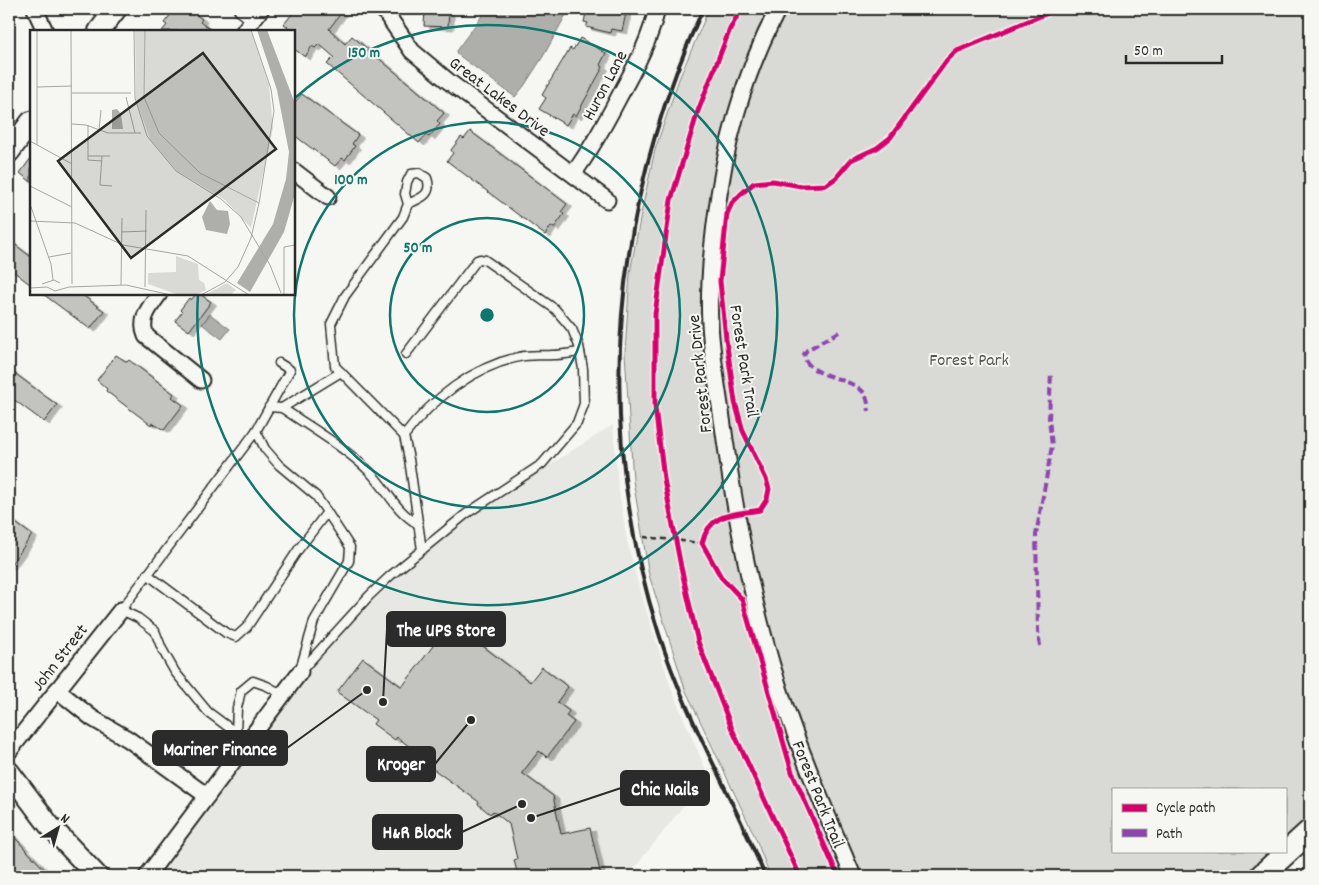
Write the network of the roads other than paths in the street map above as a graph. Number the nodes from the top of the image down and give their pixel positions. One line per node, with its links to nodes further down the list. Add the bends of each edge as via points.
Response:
1 (35, 9): 7 (street)
2 (116, 9): 8 (street)
3 (383, 9): 13 (street, Great Lakes Drive, via 412,51)
4 (657, 9): 13 (street, Huron Lane, via 642,54)
5 (778, 9): 42 (street, Forest Park Drive, via 752,64 727,145 713,241 710,324 734,503 755,606 794,734)
6 (252, 12): 9 (street)
7 (45, 30)
8 (100, 30)
9 (244, 30)
10 (30, 123): 11 (street)
11 (9, 152)
12 (295, 172): 14 (street)
13 (574, 174): 15 (street, Great Lakes Drive)
14 (328, 197)
15 (607, 200)
16 (408, 204): 21 (lane, via 403,217 345,296 331,324 335,366)
17 (158, 295): 22 (street, via 143,320 146,336)
18 (580, 352): 19 (lane, via 572,329 555,310 480,259); 26 (lane, via 521,356 471,376 444,393); 29 (lane, via 584,404 569,434 542,464 466,514)
19 (406, 354)
20 (279, 363): 23 (lane, via 290,370)
21 (342, 372): 24 (lane); 26 (lane)
22 (201, 380)
23 (269, 407): 24 (lane); 25 (lane)
24 (282, 408): 28 (lane, via 351,455 371,473 406,518)
25 (256, 431): 27 (lane, via 279,465 316,496); 30 (lane)
26 (404, 436): 28 (lane)
27 (327, 512): 30 (lane, via 247,627 236,637 226,633); 32 (lane, via 350,547 349,561 314,621)
28 (418, 524): 29 (lane)
29 (422, 550): 32 (lane, via 369,596)
30 (147, 574): 31 (lane)
31 (121, 610): 33 (street, John Street); 35 (lane, via 155,631 175,672 208,712)
32 (300, 672): 34 (street)
33 (56, 690): 36 (street, John Street); 38 (street)
34 (282, 694): 35 (street); 35 (lane, via 253,681 241,691 237,708)
35 (241, 737): 38 (street)
36 (9, 751)
37 (9, 772): 40 (street, via 49,825)
38 (207, 796): 41 (street)
39 (1310, 831): 43 (main road)
40 (97, 876)
41 (147, 876)
42 (853, 876)
43 (1261, 876)

